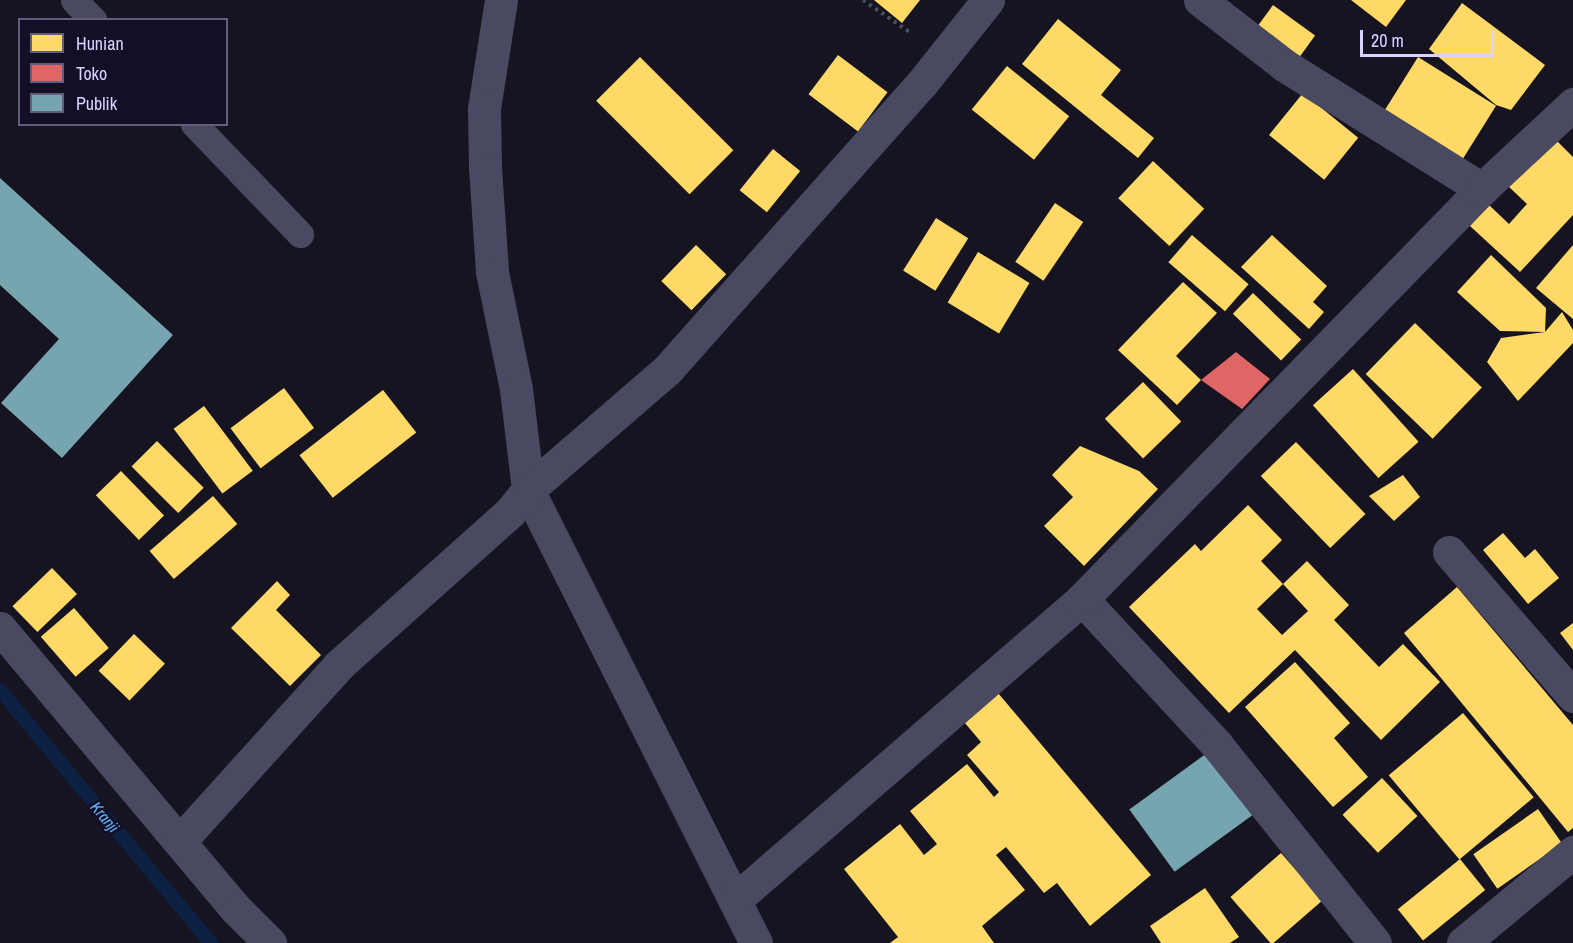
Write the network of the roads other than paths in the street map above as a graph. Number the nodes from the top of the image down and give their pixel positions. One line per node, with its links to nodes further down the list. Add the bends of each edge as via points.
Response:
1 (74, 0): 5 (lane)
2 (501, 0): 10 (street, via 484,109 485,168 492,272 516,389)
3 (988, 0): 10 (street, via 667,370)
4 (1200, 0): 8 (street, via 1284,65)
5 (91, 18)
6 (1573, 104): 8 (street)
7 (196, 126): 9 (lane)
8 (1482, 189): 12 (street)
9 (300, 234)
10 (528, 490): 15 (street, via 510,512 339,665); 17 (street)
11 (1449, 552): 14 (street)
12 (1082, 599): 17 (street); 20 (street, via 1217,745)
13 (0, 628): 15 (street)
14 (1573, 696)
15 (181, 840): 18 (street, via 237,910)
16 (1573, 852): 21 (street)
17 (736, 899): 19 (street)
18 (270, 943)
19 (756, 943)
20 (1375, 943)
21 (1463, 943)

